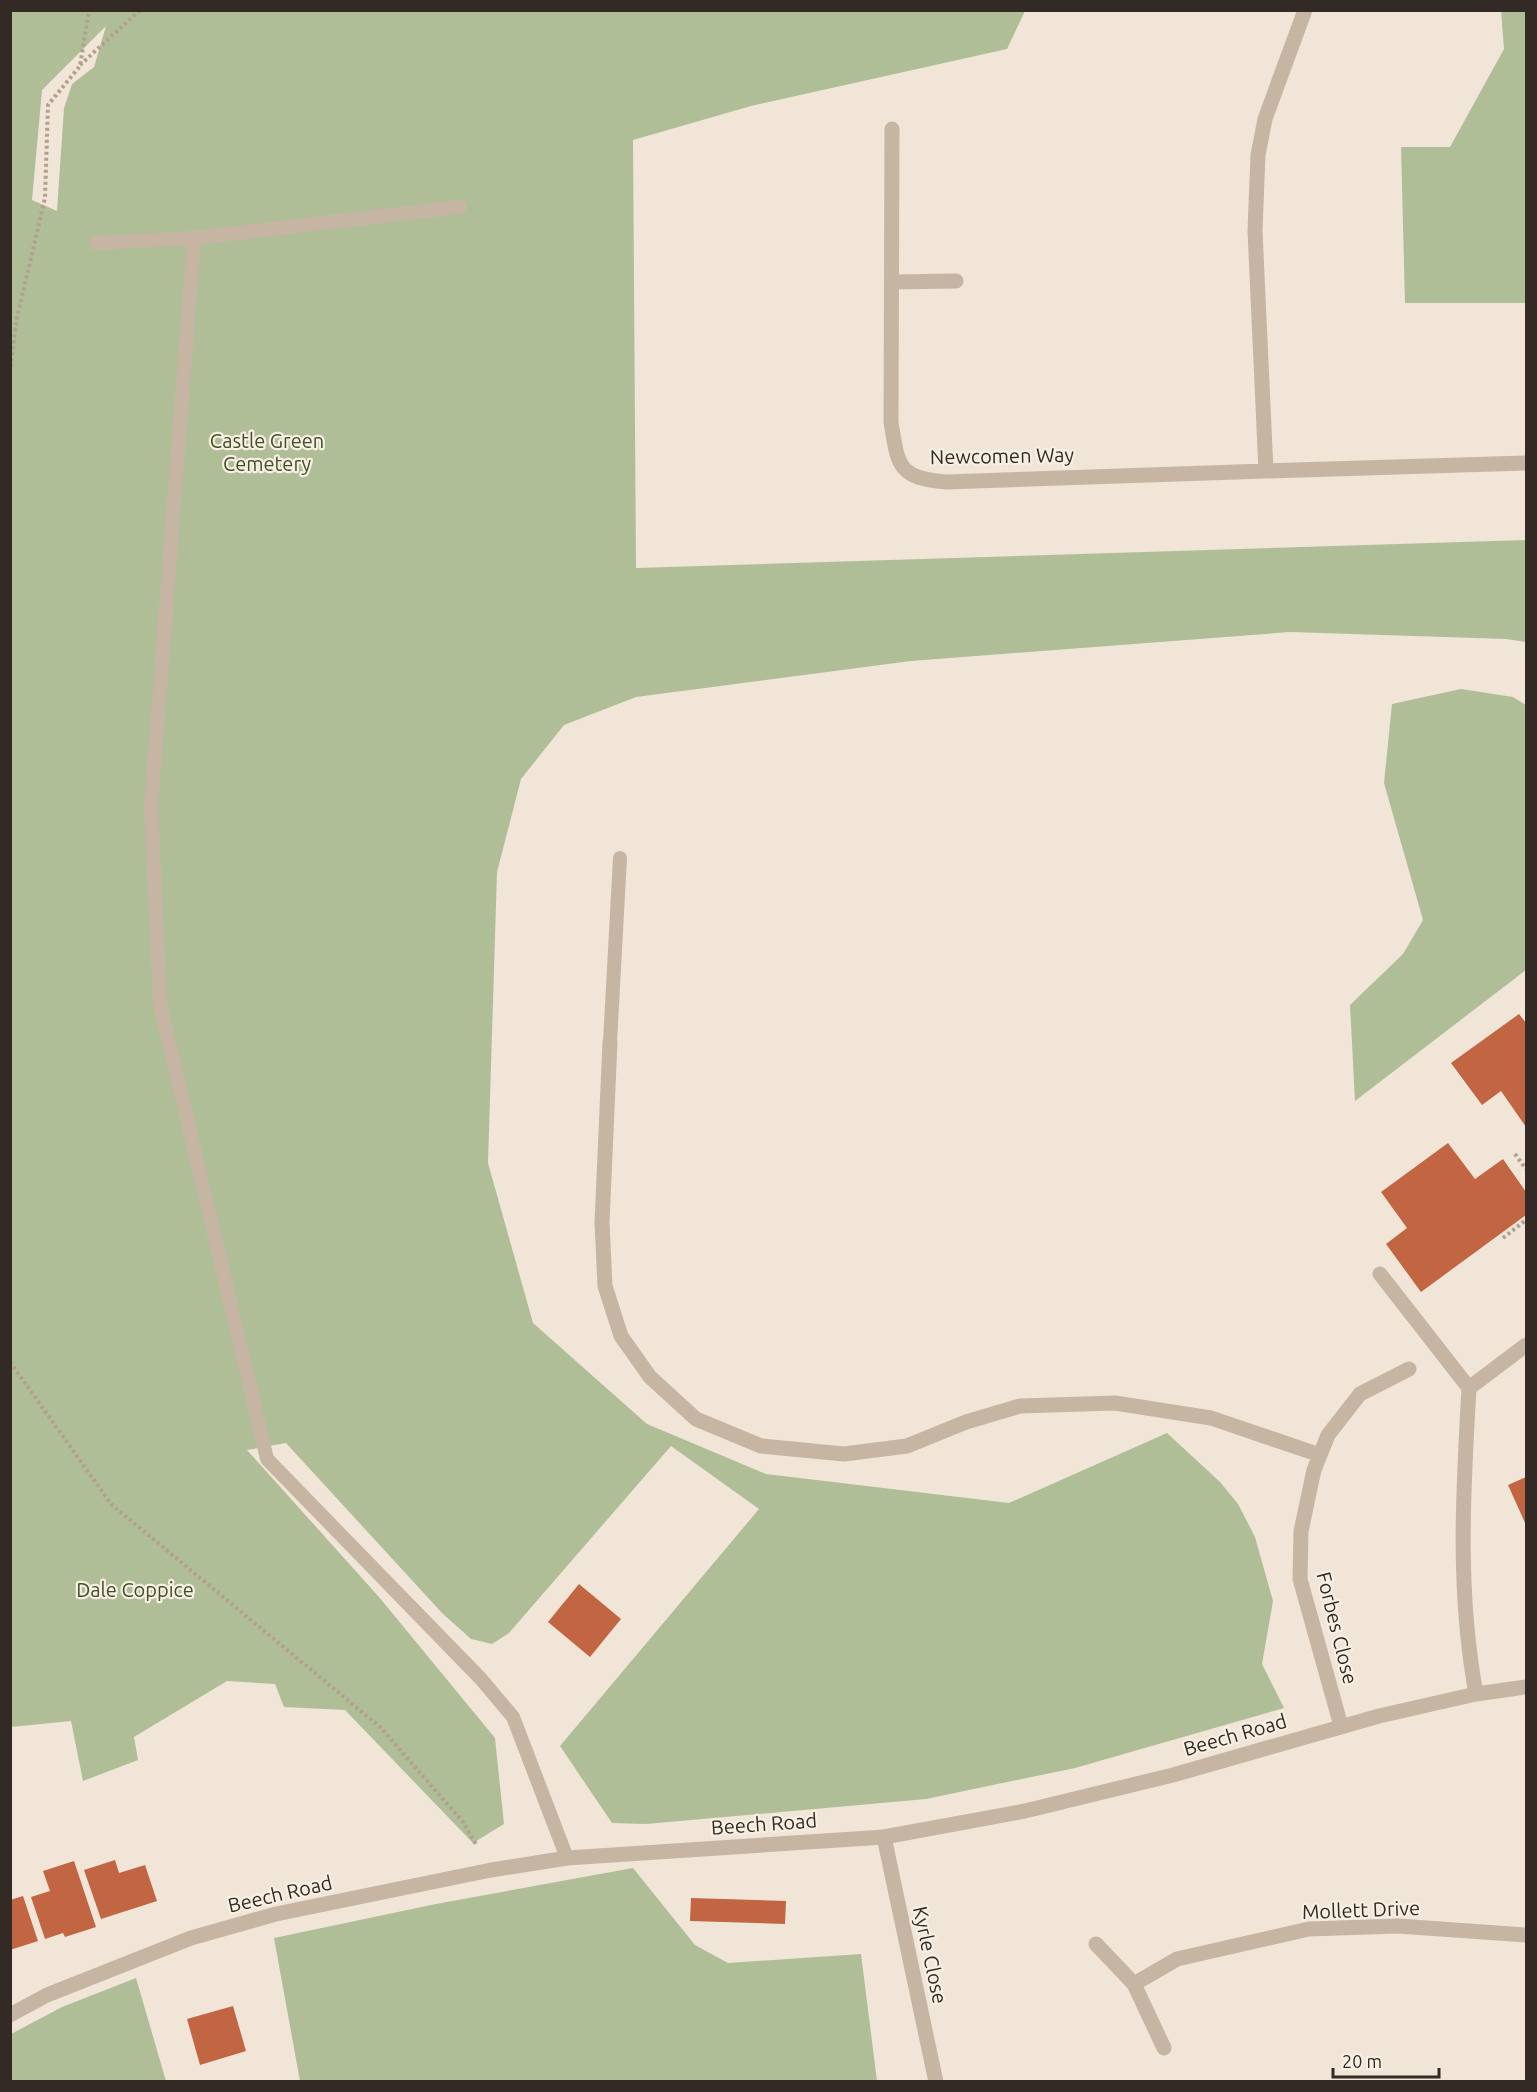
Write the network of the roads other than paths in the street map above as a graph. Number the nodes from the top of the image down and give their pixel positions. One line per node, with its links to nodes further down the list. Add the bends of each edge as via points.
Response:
1 (1305, 10): 9 (street, via 1265,119 1258,155 1255,231)
2 (892, 129): 7 (street, Newcomen Way)
3 (460, 207): 4 (lane)
4 (194, 238): 5 (lane); 21 (lane, via 151,807 160,1004 267,1459 481,1679 513,1717)
5 (96, 243)
6 (956, 281): 7 (street)
7 (892, 282): 9 (street, Newcomen Way, via 891,422 897,457 906,471 922,480)
8 (1527, 463): 9 (street, Newcomen Way)
9 (1266, 471)
10 (620, 858): 11 (lane)
11 (610, 1042): 16 (street, via 602,1223 605,1286 621,1336 651,1377 696,1419 761,1446 844,1454 907,1446 1020,1406 1115,1403 1211,1418)
12 (1380, 1274): 15 (street)
13 (1527, 1345): 15 (street)
14 (1409, 1369): 16 (street, Forbes Close, via 1360,1394 1328,1436)
15 (1469, 1388): 18 (street, via 1462,1508 1463,1608)
16 (1320, 1455): 19 (street, Forbes Close, via 1301,1531 1300,1579)
17 (1527, 1687): 18 (street, Beech Road)
18 (1476, 1694): 19 (street, Beech Road)
19 (1341, 1726): 20 (street, Beech Road, via 1099,1794)
20 (884, 1837): 21 (street, Beech Road); 27 (street, Kyrle Close)
21 (567, 1858): 25 (street, Beech Road, via 276,1914 190,1938 47,1995)
22 (1527, 1935): 24 (street, Mollett Drive, via 1398,1926 1309,1929 1176,1959)
23 (1096, 1944): 24 (street)
24 (1134, 1984): 26 (street)
25 (10, 2014)
26 (1164, 2048)
27 (936, 2082)

